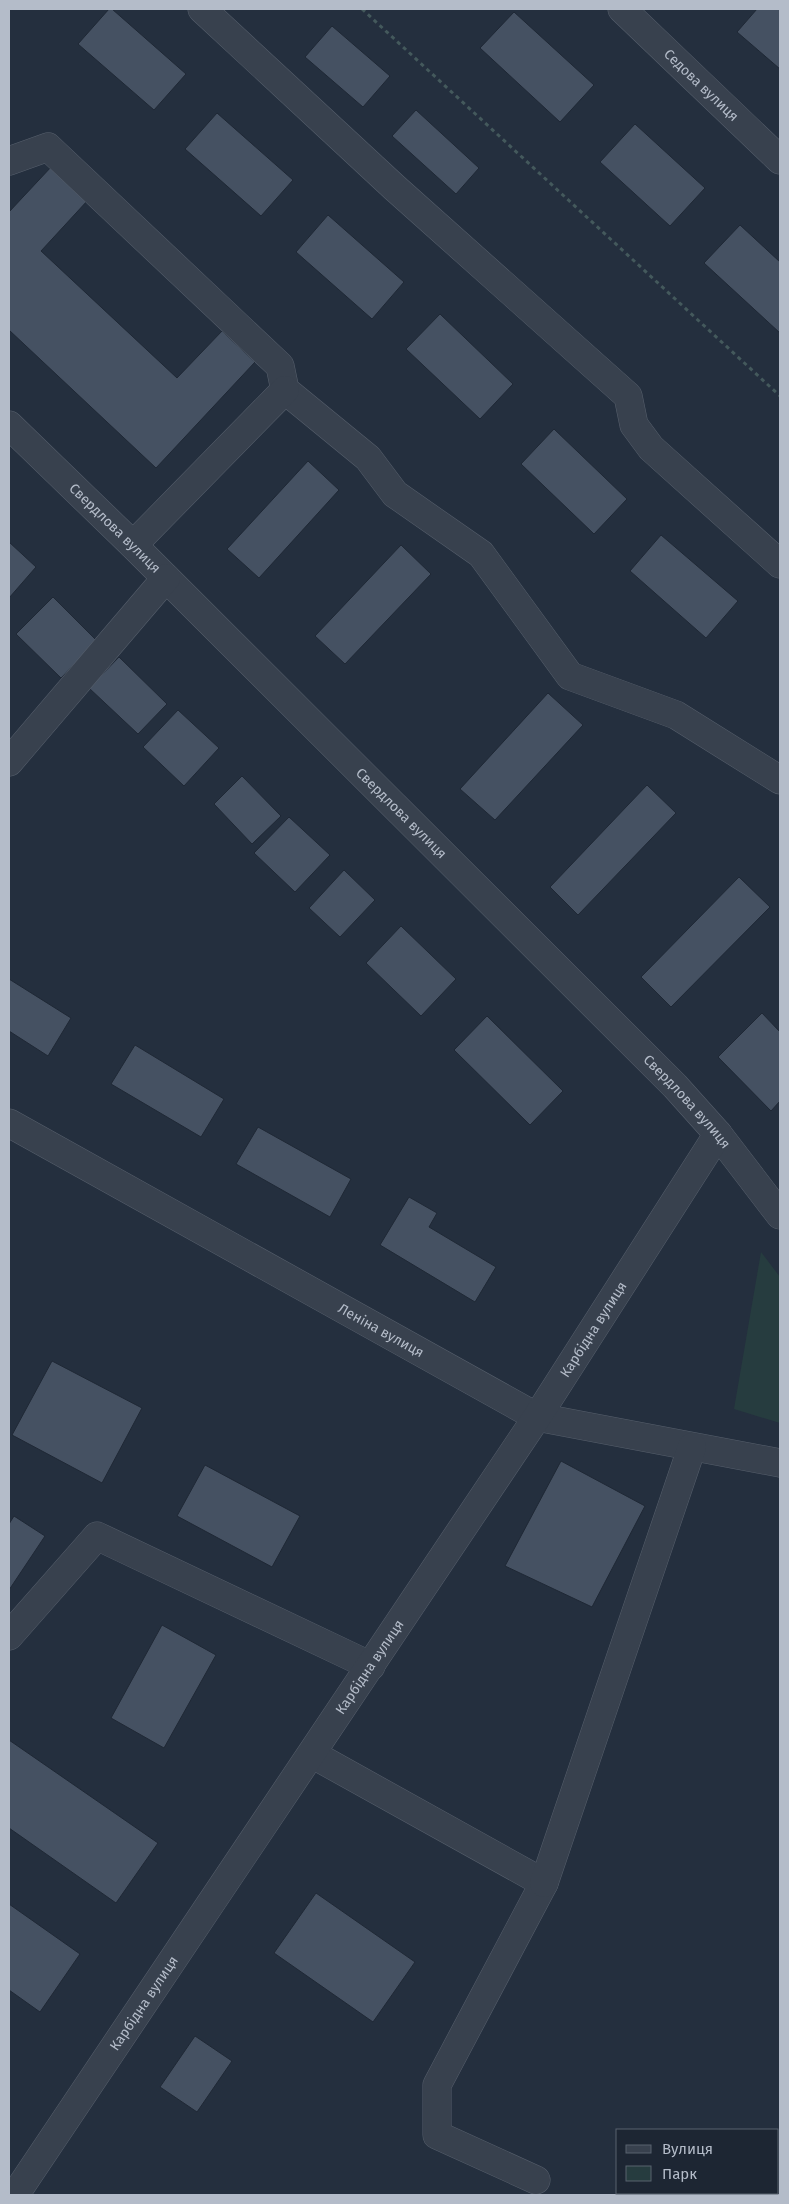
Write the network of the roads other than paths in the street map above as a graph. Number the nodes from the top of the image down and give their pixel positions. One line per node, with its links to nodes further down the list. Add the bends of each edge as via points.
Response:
1 (202, 9): 8 (street, via 395,188 628,396 634,425 650,448)
2 (622, 9): 3 (street, Седова вулиця)
3 (780, 160)
4 (9, 161): 5 (street, via 48,147 280,366)
5 (285, 390): 7 (street); 11 (street, via 368,458 395,494 481,554 570,676 676,715)
6 (9, 425): 7 (street, Свердлова вулиця)
7 (134, 545): 9 (street, Свердлова вулиця)
8 (780, 564)
9 (166, 578): 10 (street); 13 (street, Свердлова вулиця, via 668,1079)
10 (9, 762)
11 (780, 780)
12 (9, 1123): 15 (street, Леніна вулиця)
13 (718, 1134): 14 (street, Свердлова вулиця); 15 (street, Карбідна вулиця)
14 (780, 1215)
15 (537, 1417): 16 (street, Леніна вулиця); 19 (street, Карбідна вулиця)
16 (692, 1446): 17 (street, Леніна вулиця); 21 (street)
17 (780, 1463)
18 (9, 1636): 19 (street, via 97,1536)
19 (371, 1666): 20 (street, Карбідна вулиця)
20 (312, 1754): 21 (street); 23 (street, Карбідна вулиця)
21 (544, 1883): 22 (street, via 437,2085 437,2136)
22 (536, 2180)
23 (16, 2195)

